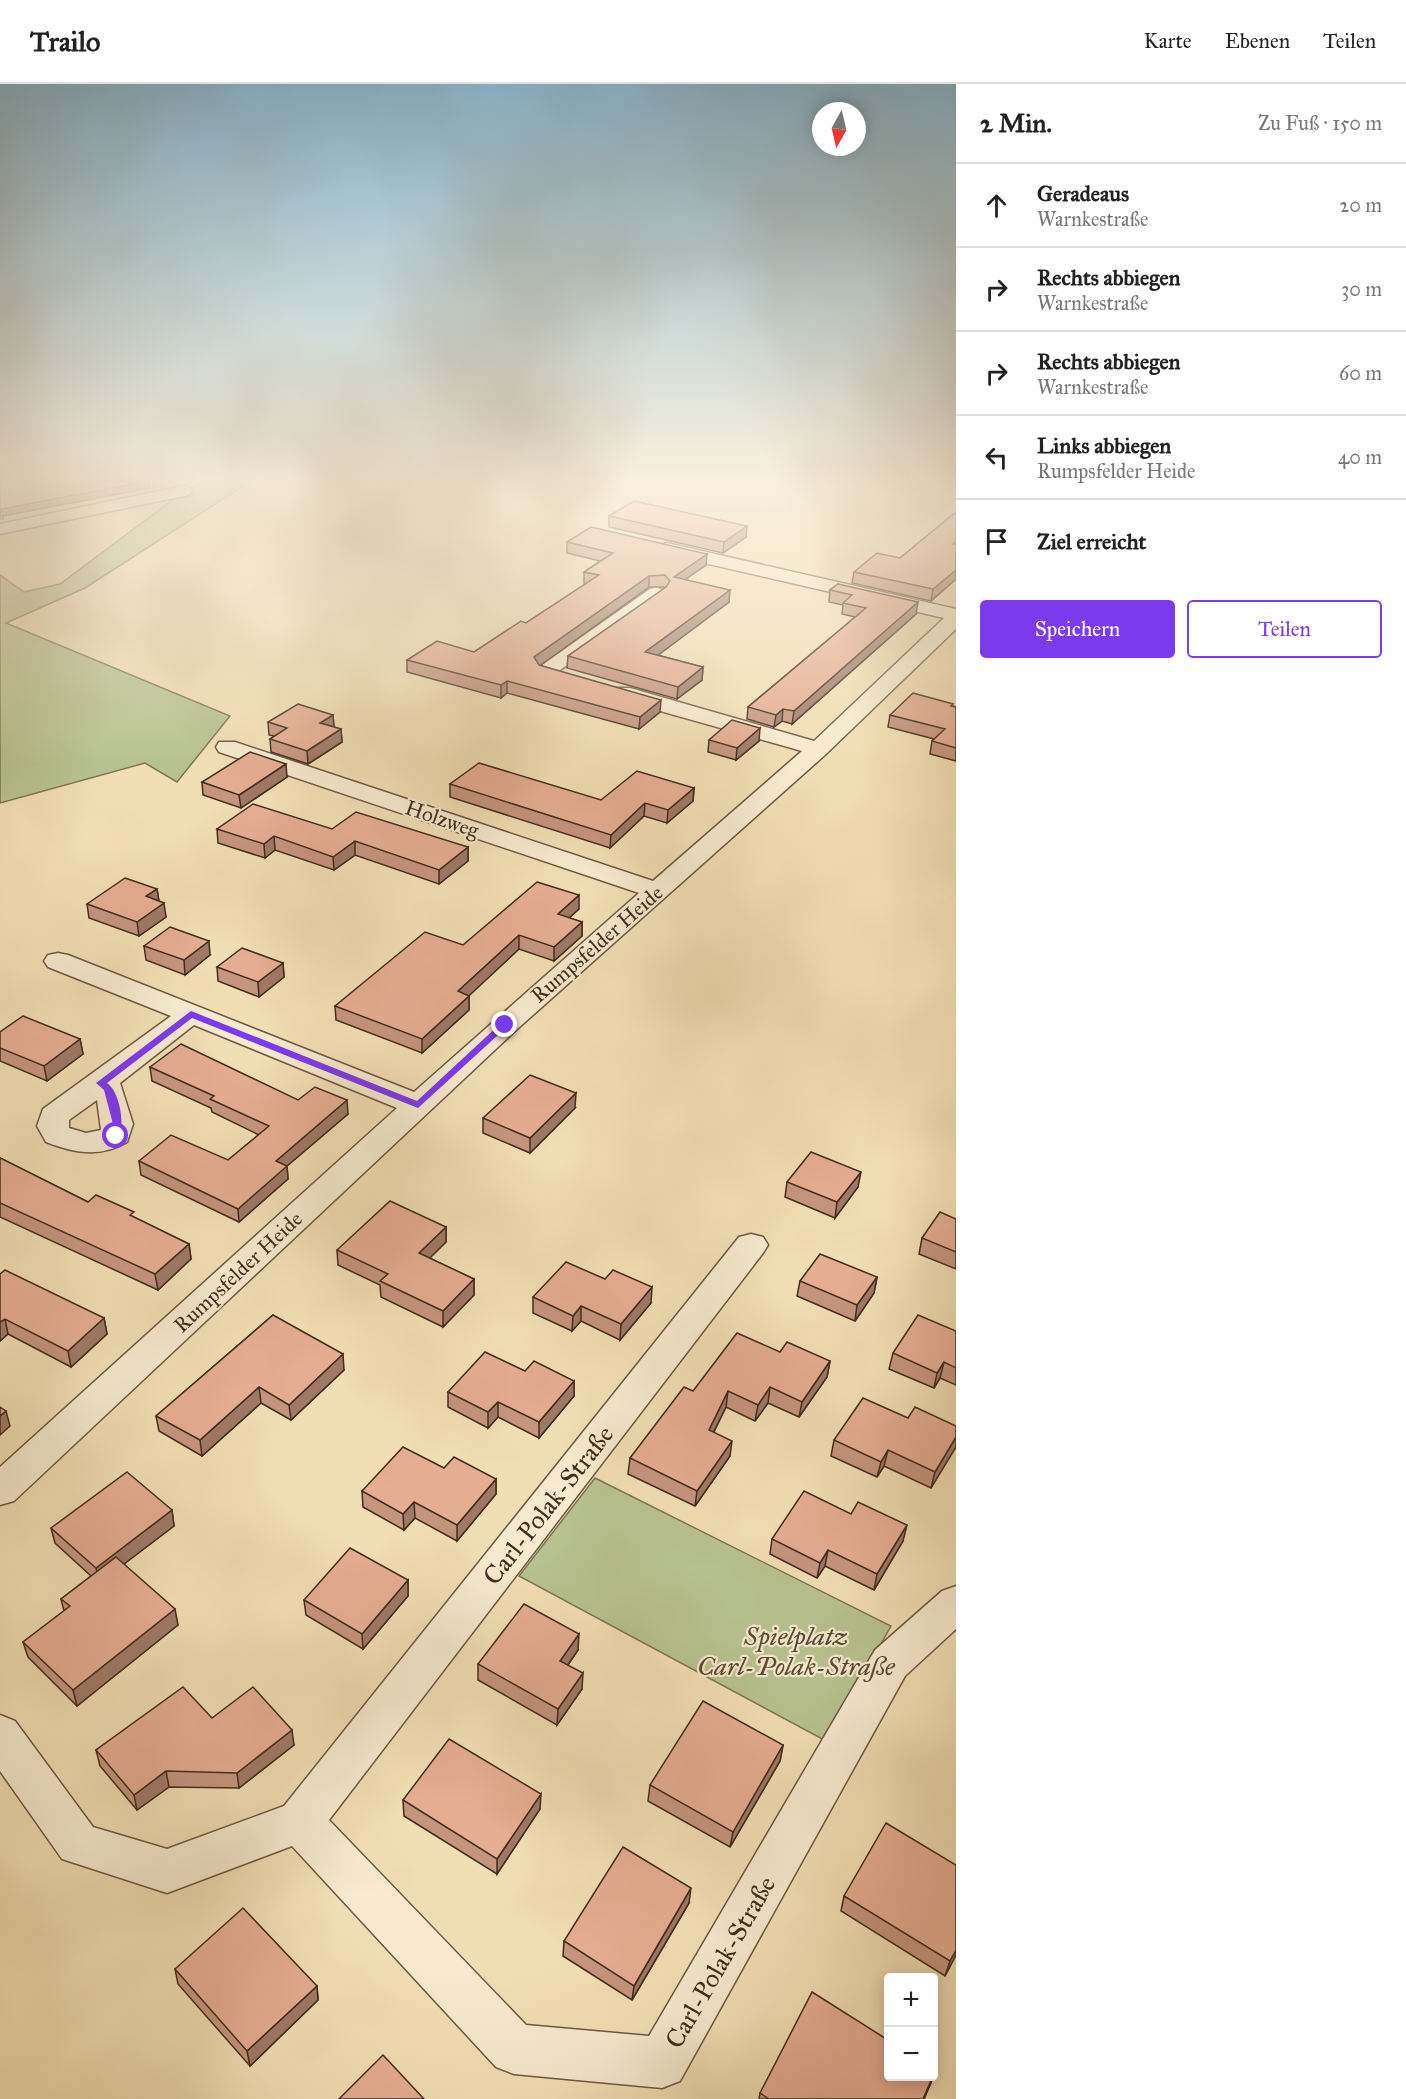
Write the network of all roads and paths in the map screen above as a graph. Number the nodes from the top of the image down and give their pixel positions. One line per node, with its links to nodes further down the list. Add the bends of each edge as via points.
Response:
1 (778, 575): 3 (street)
2 (657, 593): 4 (street, via 546,671)
3 (956, 617): 7 (street, Rumpsfelder Heide)
4 (569, 677)
5 (603, 687): 7 (street)
6 (227, 747): 8 (street, Holzweg)
7 (818, 749): 8 (street, Rumpsfelder Heide)
8 (658, 891): 12 (street, Rumpsfelder Heide)
9 (58, 961): 10 (street)
10 (191, 1014): 11 (street); 12 (street)
11 (101, 1083)
12 (418, 1105): 14 (street, Rumpsfelder Heide)
13 (752, 1245): 17 (street, Carl-Polak-Straße)
14 (0, 1490)
15 (956, 1603): 17 (street, Carl-Polak-Straße, via 890,1663 662,2062 514,2049)
16 (0, 1735): 17 (street, via 78,1844 167,1871)
17 (300, 1822)

